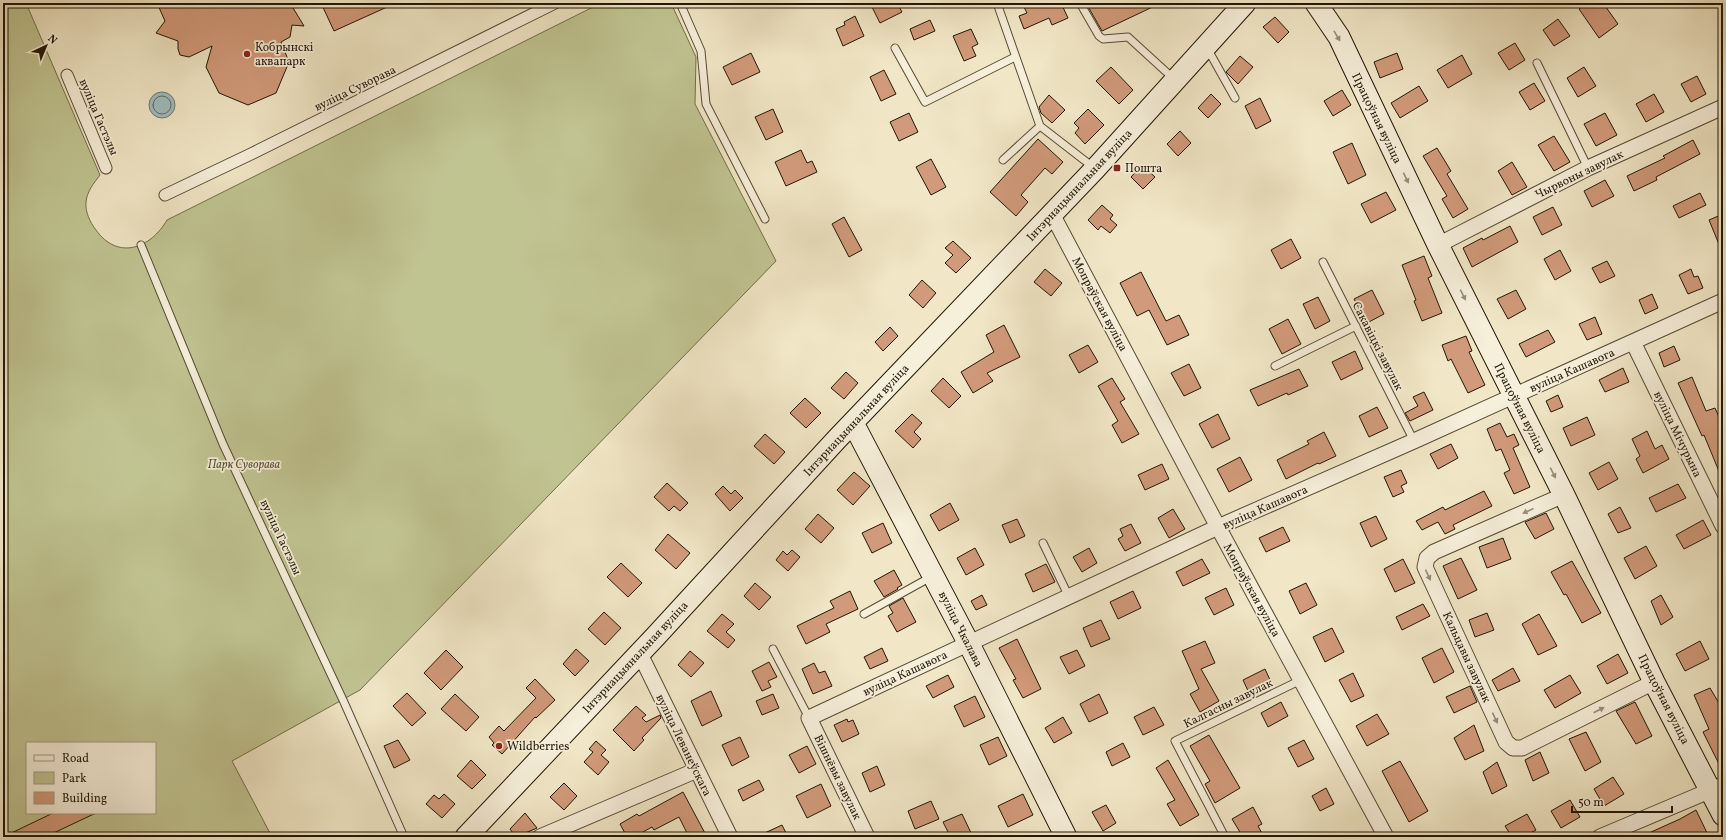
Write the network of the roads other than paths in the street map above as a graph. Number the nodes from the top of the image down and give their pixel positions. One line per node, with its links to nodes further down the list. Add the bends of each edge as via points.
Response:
1 (555, 3): 20 (street, вуліца Суворава)
2 (680, 3): 22 (lane, via 701,51 706,104)
3 (997, 3): 9 (lane)
4 (1080, 3): 12 (lane, via 1099,36 1108,40 1128,37)
5 (1245, 3): 7 (main road, Інтэрнацыянальная вуліца)
6 (1316, 3): 24 (main road, Працоўная вуліца, one-way to 24, via 1339,37)
7 (1206, 46): 12 (main road, Інтэрнацыянальная вуліца); 13 (lane)
8 (895, 48): 9 (lane, via 925,102)
9 (1015, 57): 15 (lane)
10 (1537, 63): 18 (lane)
11 (67, 75): 17 (street, вуліца Гастэлы)
12 (1175, 80): 19 (main road, Інтэрнацыянальная вуліца)
13 (1235, 98)
14 (1723, 107): 18 (street, Чырвоны завулак)
15 (1040, 126): 16 (lane); 19 (lane)
16 (1003, 160)
17 (106, 168)
18 (1588, 168): 24 (street, Чырвоны завулак)
19 (1095, 169): 21 (main road, Інтэрнацыянальная вуліца)
20 (166, 195)
21 (1052, 214): 31 (main road, Інтэрнацыянальная вуліца); 35 (street, Мопраўская вуліца)
22 (764, 219)
23 (142, 245): 49 (lane, вуліца Гастэлы, via 223,444)
24 (1438, 245): 30 (main road, Працоўная вуліца, one-way to 30)
25 (1323, 262): 27 (lane, Сакавіцкі завулак)
26 (1723, 301): 28 (street, вуліца Кашавога)
27 (1356, 326): 29 (lane); 32 (lane, Сакавіцкі завулак)
28 (1633, 342): 30 (street, вуліца Кашавога); 34 (street, вуліца Мічурына)
29 (1275, 366)
30 (1514, 396): 32 (street, вуліца Кашавога); 33 (main road, Працоўная вуліца, one-way to 33)
31 (853, 423): 37 (main road, вуліца Чкалава); 42 (main road, Інтэрнацыянальная вуліца)
32 (1414, 441): 35 (street, вуліца Кашавога)
33 (1564, 496): 44 (main road, Працоўная вуліца); 44 (street, Кальцавы завулак, one-way to 44, via 1434,552 1427,558 1425,567 1506,742 1513,748 1522,748)
34 (1723, 526)
35 (1218, 527): 38 (street, вуліца Кашавога); 43 (street, Мопраўская вуліца)
36 (1043, 543): 38 (lane)
37 (933, 576): 39 (lane); 40 (main road, вуліца Чкалава)
38 (1069, 597): 40 (street, вуліца Кашавога)
39 (864, 614)
40 (969, 644): 45 (street, вуліца Кашавога); 54 (main road, вуліца Чкалава)
41 (773, 649): 45 (lane)
42 (639, 652): 46 (street, вуліца Леванеўскага); 50 (main road, Інтэрнацыянальная вуліца)
43 (1301, 680): 55 (lane, Калгасны завулак, via 1176,741); 56 (street, Мопраўская вуліца)
44 (1654, 682): 47 (main road, Працоўная вуліца)
45 (809, 718): 53 (street, Вішнёвы завулак)
46 (696, 770): 51 (street); 52 (street, вуліца Леванеўскага)
47 (1717, 788): 48 (main road, Працоўная вуліца); 57 (street)
48 (1723, 815)
49 (404, 837)
50 (466, 837)
51 (540, 837)
52 (730, 837)
53 (868, 837)
54 (1066, 837)
55 (1225, 837)
56 (1386, 837)
57 (1600, 837)

